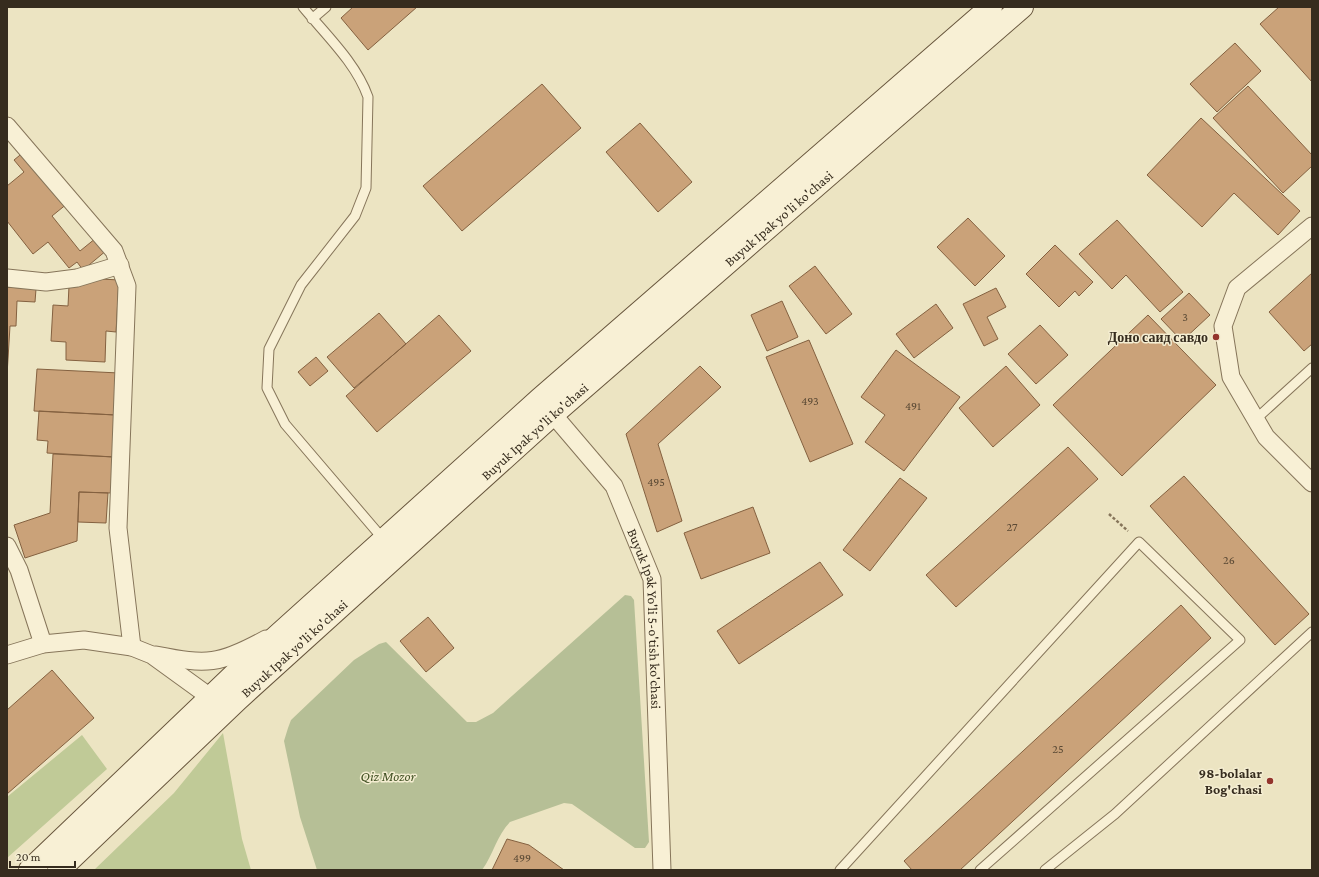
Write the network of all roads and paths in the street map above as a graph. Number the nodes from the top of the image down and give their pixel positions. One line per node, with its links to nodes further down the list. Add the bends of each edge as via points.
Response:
1 (303, 7): 5 (lane)
2 (326, 7): 5 (lane)
3 (991, 7): 11 (street, Buyuk Ipak yo'li ko'chasi)
4 (1022, 7): 11 (street, Buyuk Ipak yo'li ko'chasi)
5 (312, 19): 15 (lane, via 353,69 368,97 366,188 355,216 301,285 269,349 267,388 285,424)
6 (7, 126): 8 (street, via 114,251)
7 (1312, 226): 12 (street, via 1237,288 1223,326 1231,377)
8 (120, 265): 9 (street, via 77,278 46,282); 21 (street, via 127,286 118,528)
9 (7, 278)
10 (1312, 368): 12 (lane)
11 (546, 407): 15 (street, Buyuk Ipak yo'li ko'chasi); 24 (street, Buyuk Ipak yo'li ko'chasi); 27 (street, Buyuk Ipak Yo'li 5-o'tish ko'chasi, via 614,486 652,579)
12 (1256, 419): 13 (street, via 1266,437)
13 (1312, 482)
14 (1109, 514): 16 (path)
15 (384, 540): 18 (street, Buyuk Ipak yo'li ko'chasi)
16 (1139, 542): 28 (lane); 29 (lane, via 1240,640)
17 (7, 546): 20 (street, via 19,570)
18 (285, 628): 23 (street, Buyuk Ipak yo'li ko'chasi, via 233,656 214,661 196,662); 24 (street, Buyuk Ipak yo'li ko'chasi)
19 (1312, 632): 30 (lane, via 1115,814)
20 (43, 644): 21 (street, via 84,640); 22 (street)
21 (132, 647): 23 (street)
22 (7, 655)
23 (152, 655): 24 (street)
24 (218, 703): 25 (street, Buyuk Ipak yo'li ko'chasi); 26 (street, Buyuk Ipak yo'li ko'chasi)
25 (30, 870)
26 (59, 870)
27 (662, 870)
28 (840, 870)
29 (980, 870)
30 (1045, 870)

